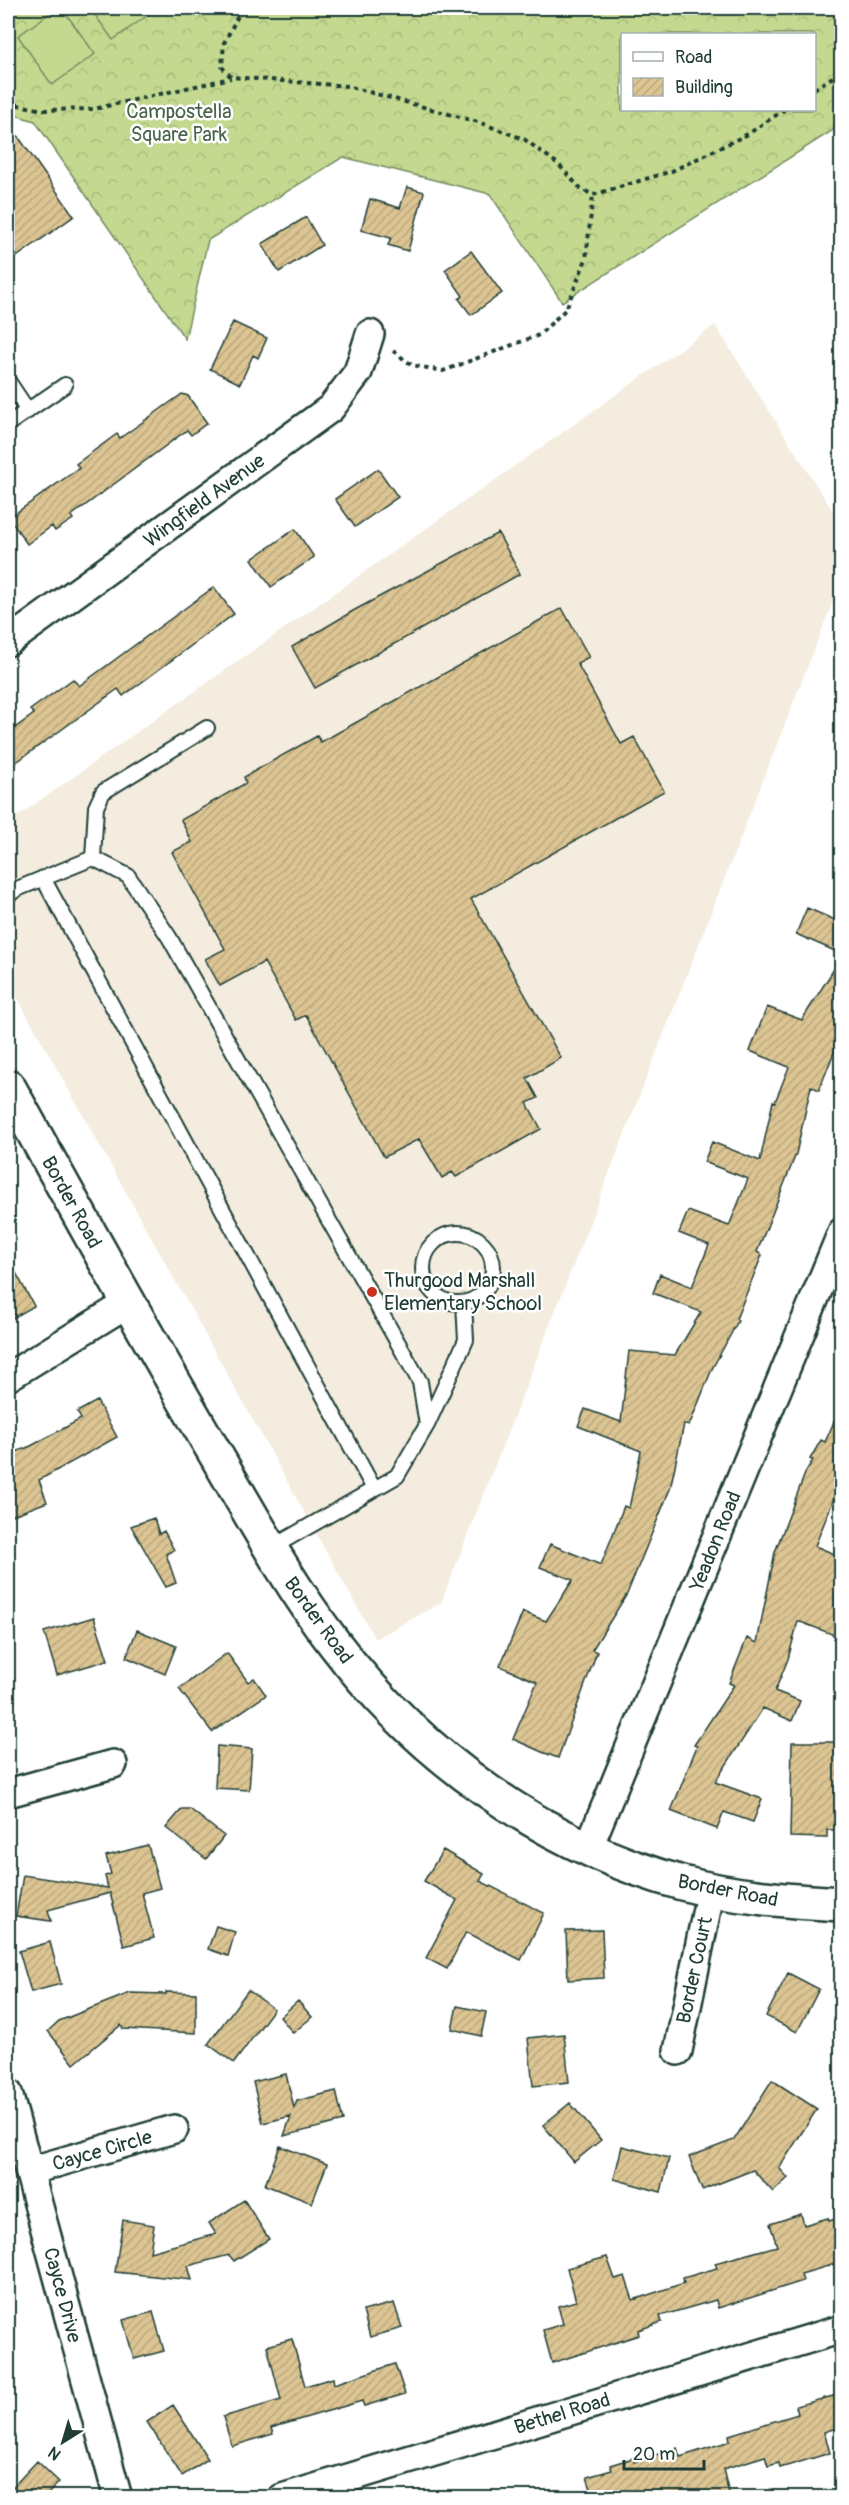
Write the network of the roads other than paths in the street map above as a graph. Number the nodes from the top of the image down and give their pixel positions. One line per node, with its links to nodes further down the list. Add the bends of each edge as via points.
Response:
1 (370, 334): 6 (street, Wingfield Avenue, via 358,372 331,408)
2 (8, 381): 4 (lane)
3 (65, 385): 4 (lane)
4 (28, 411): 5 (lane)
5 (8, 424)
6 (8, 642)
7 (207, 728): 8 (lane, via 103,792 96,807)
8 (93, 858): 9 (lane); 16 (lane, via 128,876 169,937 420,1382)
9 (44, 878): 10 (lane); 17 (lane)
10 (8, 895)
11 (8, 1086): 13 (street, Border Road)
12 (842, 1232): 21 (street, Yeadon Road)
13 (128, 1303): 15 (street); 18 (street, Border Road)
14 (464, 1303): 14 (lane, via 487,1288 493,1262 478,1239 452,1233 429,1248 424,1274 438,1297); 16 (lane, via 466,1340)
15 (8, 1377)
16 (427, 1425): 17 (lane, via 397,1476)
17 (374, 1489): 18 (lane)
18 (271, 1548): 21 (street, Border Road, via 335,1644 394,1714 466,1775 531,1818)
19 (113, 1764): 20 (street)
20 (8, 1793)
21 (588, 1849): 22 (street, Border Road, via 626,1865)
22 (711, 1889): 23 (street, Border Road, via 769,1899); 24 (street, Border Court)
23 (842, 1904)
24 (678, 2051)
25 (8, 2093): 27 (street, Cayce Drive)
26 (174, 2129): 27 (street, Cayce Circle)
27 (29, 2171): 29 (street, Cayce Drive)
28 (842, 2329): 30 (street, Bethel Road)
29 (118, 2498)
30 (282, 2498)

